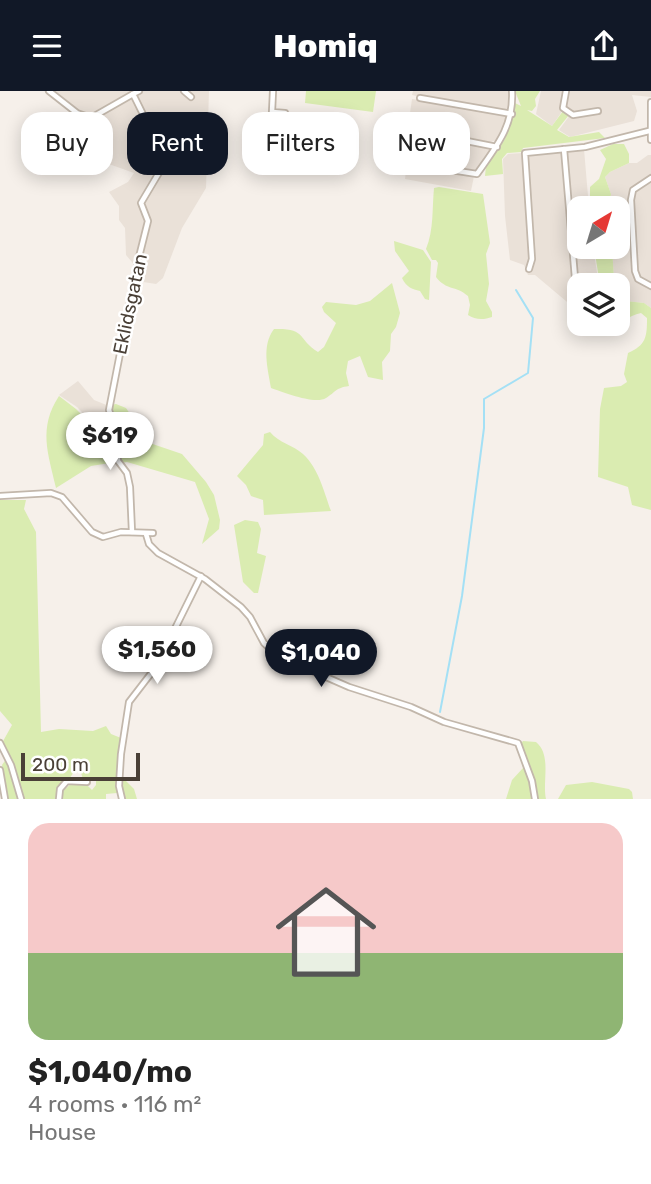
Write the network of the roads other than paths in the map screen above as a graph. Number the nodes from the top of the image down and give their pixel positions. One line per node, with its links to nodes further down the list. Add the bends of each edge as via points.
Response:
1 (49, 91): 7 (street, via 90,118)
2 (139, 91): 7 (street)
3 (184, 91): 8 (street)
4 (273, 91): 13 (street)
5 (512, 91): 14 (street)
6 (566, 91): 11 (street, via 563,108 573,115)
7 (133, 94): 12 (street)
8 (191, 97)
9 (420, 98): 14 (street)
10 (651, 103): 15 (street)
11 (597, 110)
12 (142, 112)
13 (272, 112)
14 (512, 114): 18 (street)
15 (649, 131): 16 (street); 19 (street)
16 (651, 140)
17 (470, 142): 18 (street)
18 (497, 147): 20 (street, via 477,174)
19 (564, 149): 23 (street, via 528,151 524,156); 24 (street)
20 (470, 173)
21 (158, 175): 27 (street, Eklidsgatan, via 141,203 148,221 109,410 118,461 130,487)
22 (651, 178): 25 (street, via 633,190 631,200 635,271 638,279)
23 (530, 269)
24 (575, 273)
25 (651, 286)
26 (0, 496): 27 (street, via 51,493 62,497 92,532 103,537)
27 (132, 532): 29 (street)
28 (153, 533): 29 (street)
29 (146, 534): 30 (street, via 158,553)
30 (201, 576): 37 (street, via 153,671 129,702 121,754); 38 (street, via 244,610 268,647 282,658 452,725 518,743)
31 (0, 743): 35 (street)
32 (0, 771): 34 (street)
33 (88, 782): 36 (street, via 67,781)
34 (5, 799)
35 (21, 799)
36 (59, 799)
37 (122, 799)
38 (535, 799)

